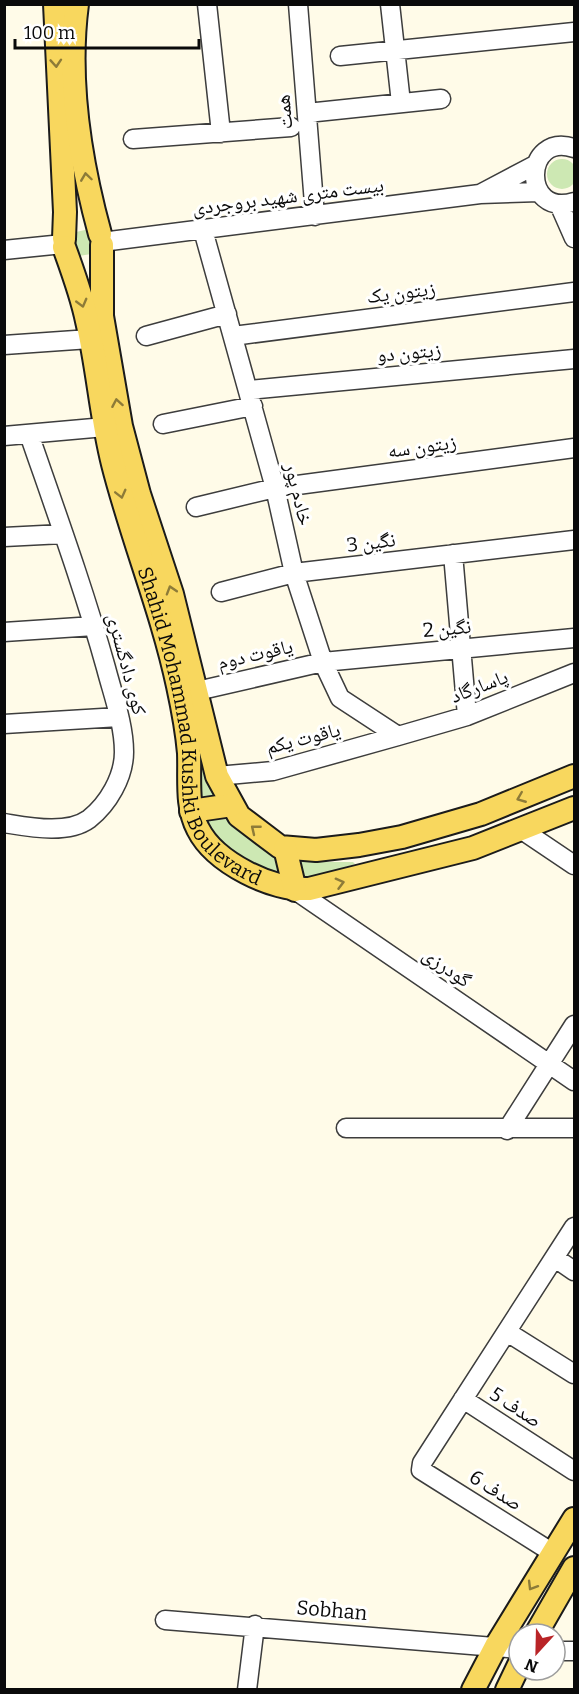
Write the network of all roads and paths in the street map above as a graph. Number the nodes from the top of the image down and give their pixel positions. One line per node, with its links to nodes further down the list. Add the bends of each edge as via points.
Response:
1 (55, 4): 26 (main road, Shahid Mohammad Kushki Boulevard, one-way to 26)
2 (77, 4): 25 (main road, Shahid Mohammad Kushki Boulevard, one-way to 2, via 88,191 76,106)
3 (207, 4): 14 (street)
4 (298, 4): 11 (street, همت)
5 (390, 4): 7 (street)
6 (574, 32): 7 (street)
7 (394, 50): 8 (street); 10 (street)
8 (340, 56)
9 (441, 99): 10 (street)
10 (401, 103): 11 (street)
11 (307, 113): 22 (street, همت)
12 (291, 127): 14 (street)
13 (574, 132): 16 (street, بیست متری شهید بروجردی)
14 (220, 133): 15 (street)
15 (133, 139)
16 (556, 146): 17 (street); 18 (street, بیست متری شهید بروجردی, via 547,150)
17 (574, 148)
18 (535, 165): 19 (street); 20 (street, بیست متری شهید بروجردی)
19 (539, 192): 20 (street, بیست متری شهید بروجردی); 21 (street, via 551,201)
20 (480, 194): 22 (street, بیست متری شهید بروجردی)
21 (567, 203): 24 (street)
22 (315, 216): 23 (street, بیست متری شهید بروجردی)
23 (203, 230): 25 (street, بیست متری شهید بروجردی); 29 (street, خادم پور)
24 (574, 238)
25 (101, 240): 26 (main road, via 91,225 80,224 69,229); 26 (main road, via 93,259 81,262 70,257); 55 (main road, Shahid Mohammad Kushki Boulevard, one-way to 25, via 121,426 102,316)
26 (64, 243): 27 (street); 32 (main road, Shahid Mohammad Kushki Boulevard, one-way to 32)
27 (4, 250)
28 (574, 292): 31 (street, زیتون یک)
29 (227, 314): 30 (street); 31 (street, خادم پور)
30 (146, 336)
31 (233, 336): 35 (street, خادم پور)
32 (90, 339): 33 (street); 37 (main road, Shahid Mohammad Kushki Boulevard)
33 (4, 345)
34 (574, 359): 35 (street, زیتون دو)
35 (250, 398): 36 (street, زیتون دو); 41 (street, خادم پور)
36 (163, 424)
37 (105, 427): 38 (street); 64 (main road, Shahid Mohammad Kushki Boulevard, one-way to 64, via 124,506 177,681 186,724)
38 (29, 434): 39 (street); 43 (street, کوی دادگستری)
39 (4, 436)
40 (574, 448): 41 (street, زیتون سه)
41 (275, 488): 42 (street, زیتون سه); 47 (street, خادم پور)
42 (196, 507)
43 (63, 534): 44 (street); 49 (street, کوی دادگستری)
44 (4, 537)
45 (574, 540): 46 (street, نگین 3)
46 (453, 554): 47 (street, نگین 3); 52 (street)
47 (294, 573): 48 (street, نگین 3); 53 (street, خادم پور)
48 (221, 592)
49 (94, 626): 50 (street); 57 (street, کوی دادگستری)
50 (4, 632)
51 (574, 638): 52 (street, نگین 2)
52 (463, 649): 53 (street, نگین 2); 56 (street)
53 (323, 662): 55 (street, یاقوت دوم); 59 (street, خادم پور, via 340,698)
54 (574, 673): 56 (street, پاسارگاد)
55 (197, 691): 60 (main road, Shahid Mohammad Kushki Boulevard)
56 (467, 716): 59 (street, پاسارگاد)
57 (119, 717): 58 (street); 65 (street, کوی دادگستری, via 124,754 119,778 107,801 87,820 52,830)
58 (4, 724)
59 (398, 736): 60 (street, یاقوت یکم, via 273,771)
60 (217, 776): 62 (main road, Shahid Mohammad Kushki Boulevard)
61 (574, 776): 67 (main road, Shahid Mohammad Kushki Boulevard, one-way to 67, via 481,814 402,837 316,850)
62 (232, 806): 64 (main road); 67 (main road, Shahid Mohammad Kushki Boulevard, one-way to 62, via 257,832)
63 (574, 808): 66 (main road, Shahid Mohammad Kushki Boulevard)
64 (191, 811): 69 (main road, Shahid Mohammad Kushki Boulevard, via 208,844 223,856 255,877)
65 (4, 823)
66 (522, 831): 68 (street); 69 (main road, Shahid Mohammad Kushki Boulevard, one-way to 66, via 411,866)
67 (285, 848): 69 (main road)
68 (574, 865)
69 (295, 890): 71 (street, گودرزی)
70 (574, 1025): 71 (street)
71 (548, 1065): 72 (street, گودرزی); 75 (street)
72 (574, 1081)
73 (346, 1128): 75 (street)
74 (574, 1128): 75 (street)
75 (507, 1130)
76 (574, 1227): 77 (street)
77 (555, 1258): 78 (street); 79 (street)
78 (574, 1271)
79 (507, 1332): 80 (street); 81 (street)
80 (574, 1374)
81 (463, 1399): 82 (street, صدف 5); 84 (street, صدف 6, via 422,1462 421,1470)
82 (574, 1472)
83 (574, 1519): 84 (main road)
84 (553, 1553): 89 (main road, one-way to 89)
85 (574, 1568): 87 (main road)
86 (165, 1620): 88 (street, Sobhan)
87 (543, 1622)
88 (255, 1625): 89 (street, Sobhan); 91 (street)
89 (495, 1646): 90 (street, Sobhan); 92 (main road)
90 (507, 1648)
91 (246, 1689)
92 (473, 1689)

